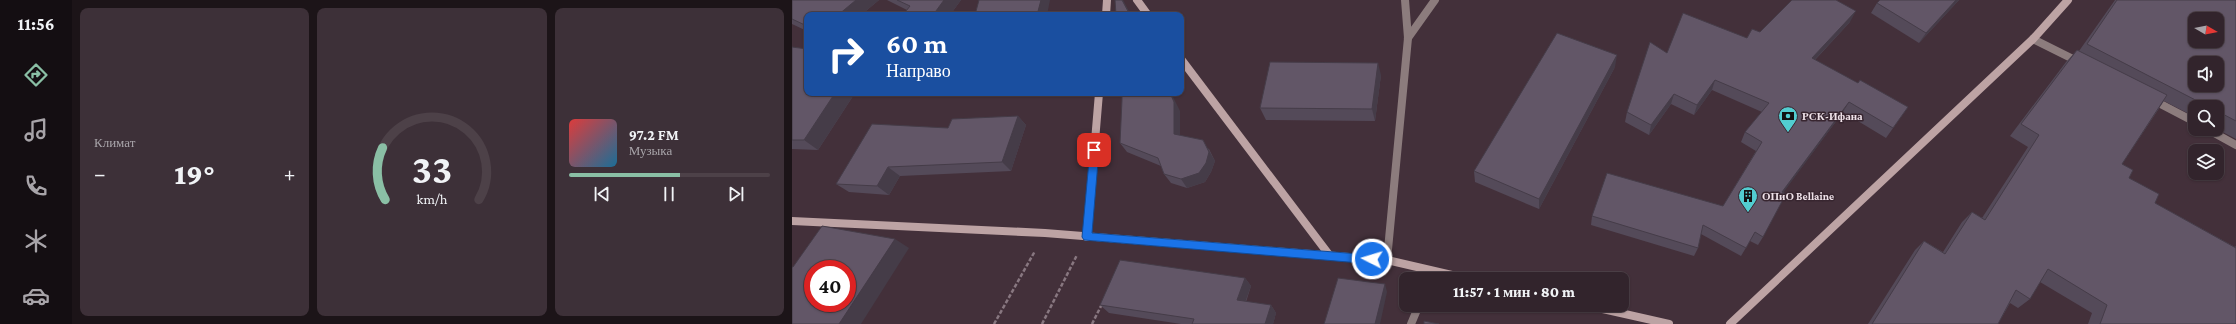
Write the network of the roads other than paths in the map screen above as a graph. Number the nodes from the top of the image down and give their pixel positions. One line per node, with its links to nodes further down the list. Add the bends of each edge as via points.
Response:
1 (1107, 0): 6 (street)
2 (1137, 0): 7 (street)
3 (1405, 0): 8 (street)
4 (1435, 0): 8 (street)
5 (2068, 0): 9 (street)
6 (1106, 12)
7 (1146, 12)
8 (1408, 38): 20 (street)
9 (2033, 39): 11 (street); 26 (street)
10 (1184, 63): 19 (street)
11 (2090, 68)
12 (1099, 96): 18 (street)
13 (2146, 97): 14 (street)
14 (2188, 118)
15 (2219, 136): 16 (street)
16 (2236, 146)
17 (792, 221): 18 (street)
18 (1087, 237): 19 (street)
19 (1330, 256): 20 (street)
20 (1387, 260): 21 (street)
21 (1421, 272)
22 (1416, 312): 24 (street)
23 (1616, 312): 25 (street)
24 (1411, 324)
25 (1669, 324)
26 (1730, 324)

